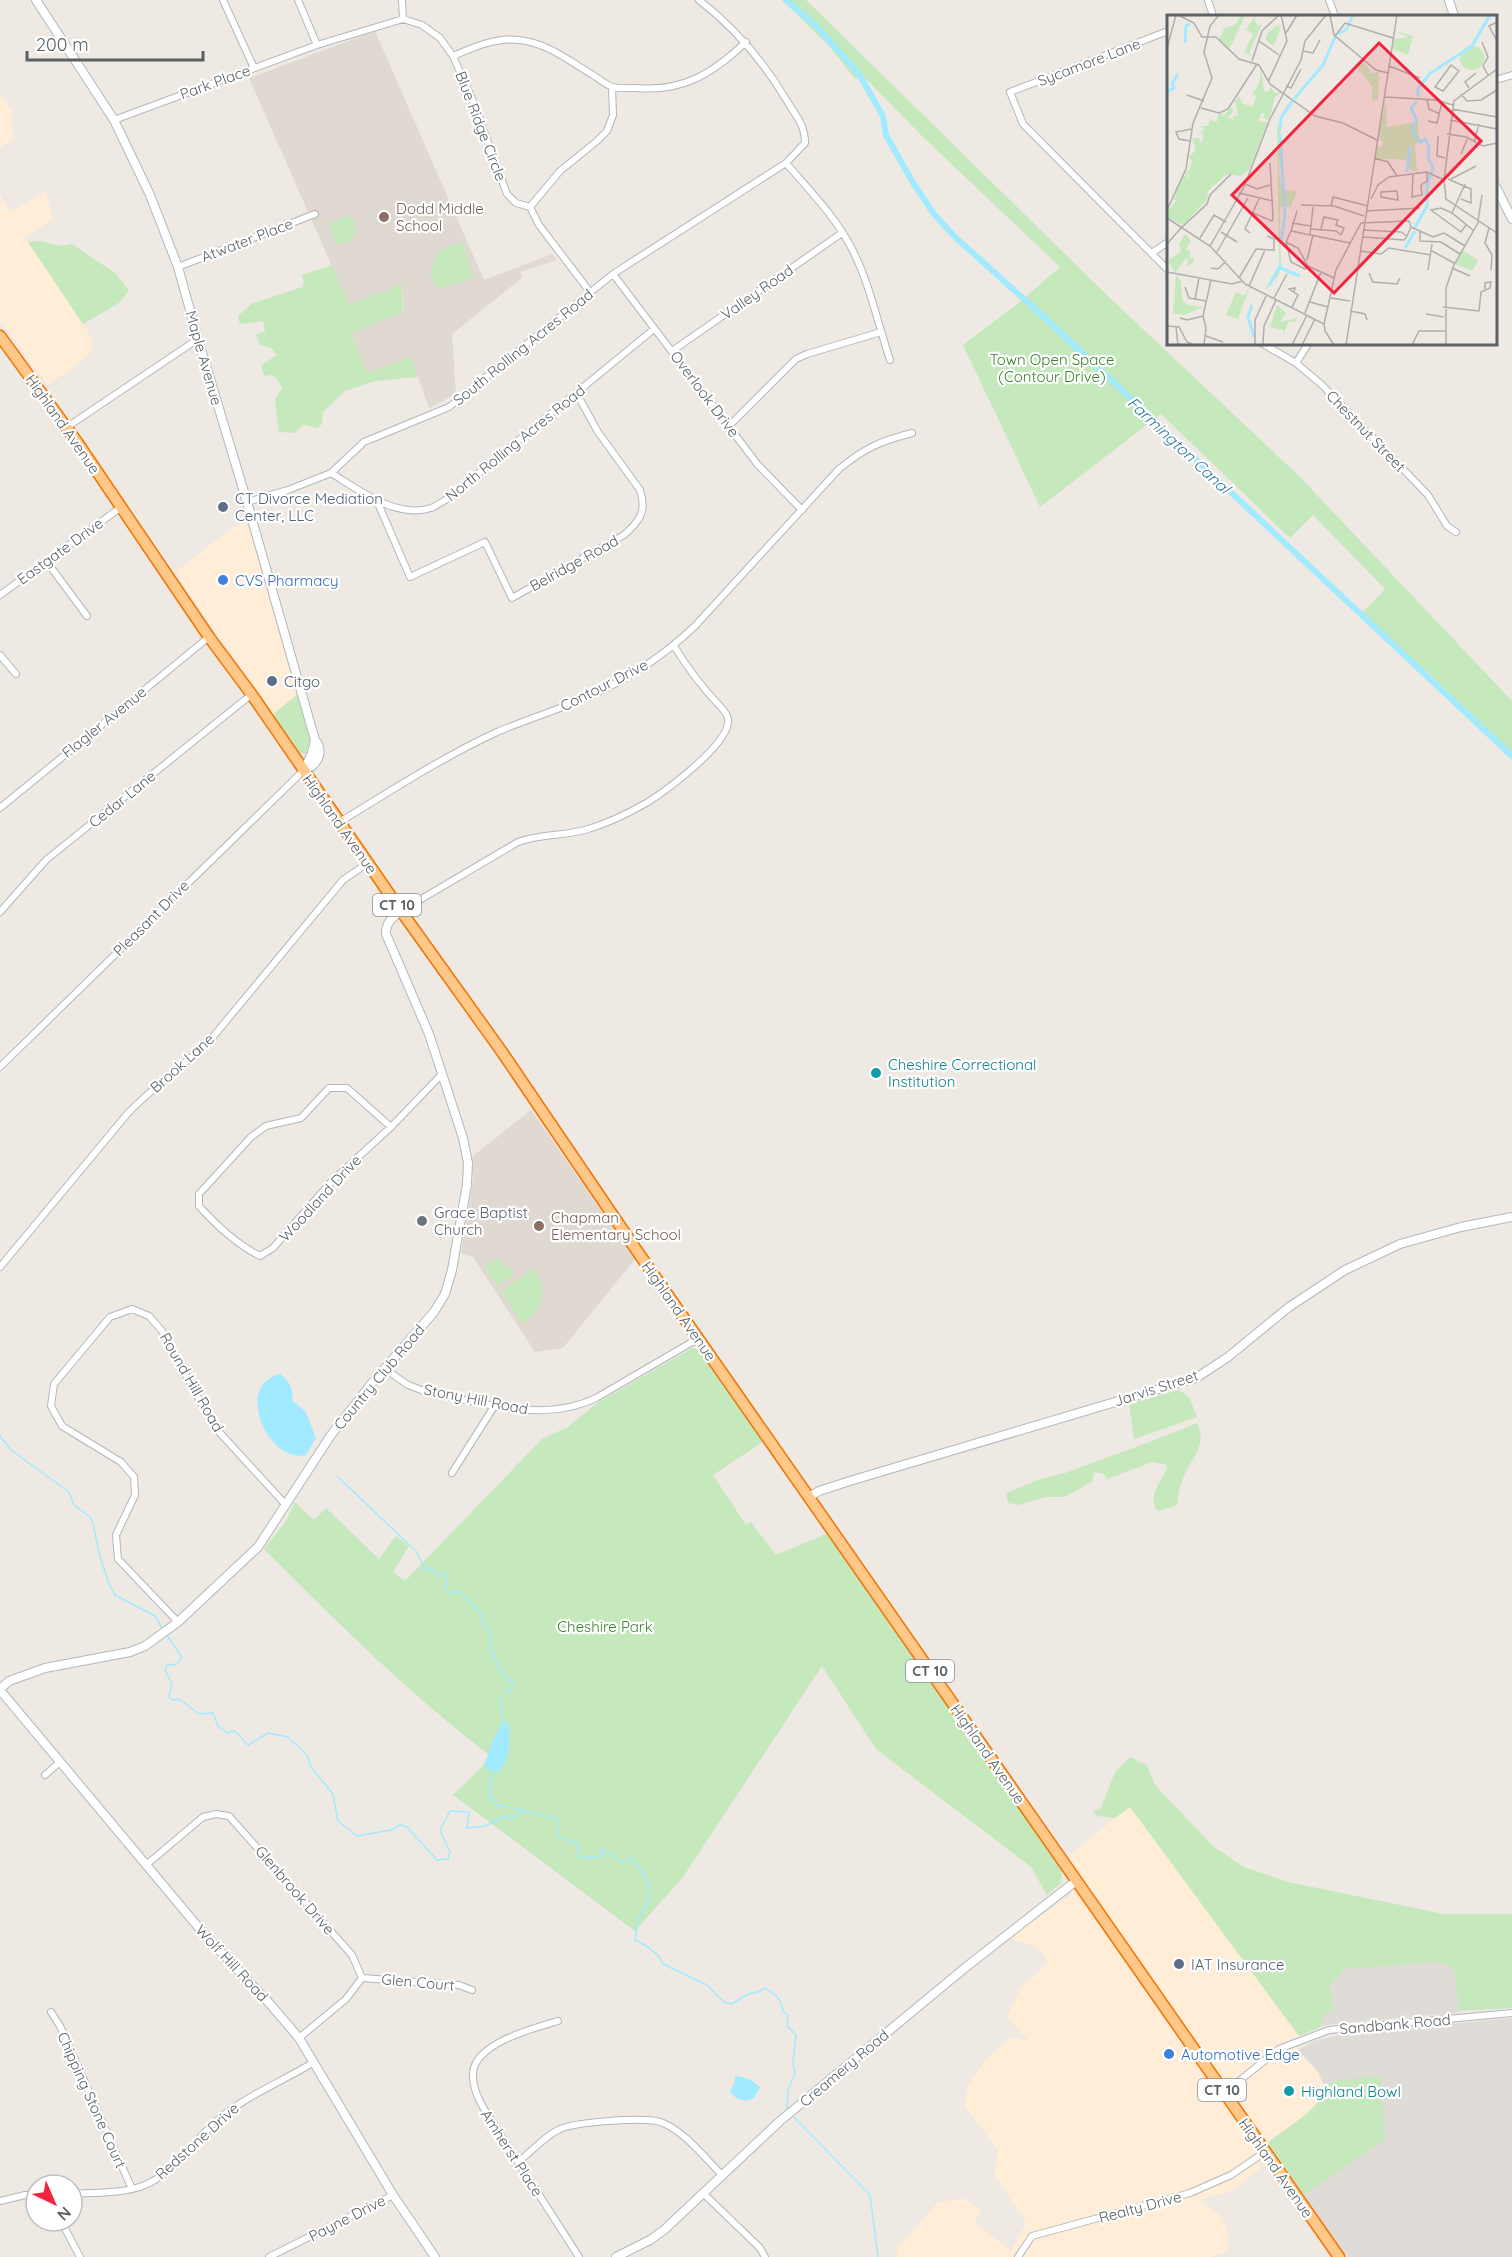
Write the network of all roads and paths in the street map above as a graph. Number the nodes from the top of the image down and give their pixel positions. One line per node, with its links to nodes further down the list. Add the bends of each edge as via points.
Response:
1 (36, 0): 21 (street, Maple Avenue)
2 (223, 0): 17 (street)
3 (297, 0): 15 (street)
4 (402, 0): 12 (street)
5 (699, 0): 14 (street, South Rolling Acres Road)
6 (1208, 0): 9 (street)
7 (1329, 0): 10 (street)
8 (1449, 0): 11 (street)
9 (1211, 15)
10 (1335, 15)
11 (1454, 15)
12 (403, 19): 15 (street, Park Place); 16 (street, Blue Ridge Circle, via 422,25 440,38)
13 (1167, 31): 29 (street, Sycamore Lane, via 1010,92 1023,124)
14 (746, 42): 20 (street, via 721,66 677,86); 22 (street, South Rolling Acres Road, via 805,130 805,143)
15 (316, 45): 17 (street, Park Place)
16 (453, 56): 20 (street, via 486,42 518,39 559,53); 24 (street, Blue Ridge Circle, via 507,194 516,203)
17 (254, 68): 21 (street, Park Place)
18 (1512, 75): 19 (street)
19 (1497, 80)
20 (612, 87): 24 (street, via 613,115 607,131 560,171)
21 (114, 120): 30 (street, Maple Avenue, via 150,195)
22 (786, 163): 27 (street); 32 (street, South Rolling Acres Road)
23 (1497, 189): 26 (street)
24 (530, 207): 33 (street, via 539,225)
25 (315, 214): 30 (street, Atwater Place)
26 (1512, 219)
27 (842, 233): 35 (street, via 865,278); 40 (street, Valley Road)
28 (1167, 243): 29 (street)
29 (1152, 253): 31 (street)
30 (178, 267): 37 (street, Maple Avenue)
31 (1167, 269)
32 (614, 274): 33 (street, South Rolling Acres Road); 34 (street, Overlook Drive)
33 (590, 292): 47 (street, South Rolling Acres Road, via 465,396 449,407 364,442)
34 (654, 329): 40 (street, Overlook Drive); 43 (street, North Rolling Acres Road)
35 (881, 332): 41 (street); 44 (street, via 796,359)
36 (0, 336): 45 (highway, Highland Avenue / CT 10)
37 (198, 339): 45 (street); 49 (street, Maple Avenue)
38 (1265, 345): 42 (street, Chestnut Street)
39 (1307, 345): 42 (street)
40 (672, 351): 44 (street, Overlook Drive)
41 (890, 360)
42 (1296, 363): 52 (street, Chestnut Street, via 1428,495 1447,526)
43 (577, 394): 48 (street, North Rolling Acres Road, via 447,499 430,508 413,510); 48 (street, Belridge Road, via 598,432 640,490 643,512 624,535 512,598 485,542 410,577)
44 (729, 426): 51 (street, Overlook Drive, via 758,465)
45 (67, 427): 50 (highway, Highland Avenue / CT 10)
46 (912, 433): 51 (street, Contour Drive, via 862,451)
47 (331, 473): 48 (street, North Rolling Acres Road); 49 (street, South Rolling Acres Road)
48 (377, 501)
49 (247, 502): 61 (street, Maple Avenue, via 315,740)
50 (120, 508): 53 (street, Eastgate Drive); 56 (highway, Highland Avenue / CT 10)
51 (802, 510): 57 (street, Contour Drive)
52 (1456, 532)
53 (47, 562): 54 (street, Eastgate Drive); 55 (street)
54 (0, 595)
55 (87, 616)
56 (209, 637): 60 (highway, Highland Avenue / CT 10); 62 (street, Flagler Avenue)
57 (674, 646): 63 (street, Contour Drive, via 590,696 468,746); 65 (street, via 700,685 724,709 728,728 722,739 672,785 647,802 585,830 518,842)
58 (0, 655): 59 (street)
59 (16, 674)
60 (252, 694): 61 (highway, Highland Avenue / CT 10); 66 (street, Cedar Lane, via 46,860)
61 (304, 770): 63 (highway, Highland Avenue / CT 10); 67 (street, Pleasant Drive)
62 (0, 808)
63 (340, 821): 64 (highway, Highland Avenue / CT 10)
64 (368, 863): 65 (highway, Highland Avenue / CT 10); 71 (street, Brook Lane, via 343,880 212,1038 128,1113)
65 (400, 911): 68 (street, Country Club Road, via 390,919 386,934); 72 (highway, Highland Avenue / CT 10)
66 (0, 912)
67 (0, 1067)
68 (442, 1074): 69 (street, Woodland Drive); 73 (street, Country Club Road, via 468,1162 452,1270 435,1312)
69 (391, 1126): 69 (street, Woodland Drive, via 332,1181 273,1248 260,1256 245,1249 199,1206 199,1194 251,1137 266,1126 301,1118 329,1088 347,1088)
70 (1512, 1217): 76 (street, Jarvis Street, via 1400,1244 1346,1270 1289,1306 1196,1378)
71 (0, 1267)
72 (699, 1338): 74 (street, Stony Hill Road, via 579,1406 540,1411); 76 (highway, Highland Avenue / CT 10)
73 (385, 1369): 74 (street, Stony Hill Road, via 424,1391); 77 (street, Country Club Road, via 331,1435)
74 (495, 1405): 75 (street)
75 (452, 1473)
76 (809, 1497): 83 (highway, Highland Avenue / CT 10)
77 (286, 1504): 78 (street, Country Club Road, via 258,1547); 78 (street, Round Hill Road, via 220,1433 162,1331 149,1316 132,1309 110,1317 54,1384 51,1406 63,1426 122,1462 134,1477 135,1495 116,1535 118,1559)
78 (175, 1624): 79 (street, Country Club Road, via 130,1652 45,1668 9,1681)
79 (0, 1690): 80 (street, Wolf Hill Road)
80 (60, 1762): 81 (street); 82 (street, Wolf Hill Road)
81 (45, 1775)
82 (146, 1865): 84 (street, Glenbrook Drive, via 203,1817 229,1815 352,1955); 89 (street, Wolf Hill Road)
83 (1076, 1881): 91 (highway, Highland Avenue / CT 10); 94 (street, Creamery Road, via 958,1973 785,2117)
84 (362, 1978): 85 (street, Glen Court, via 457,1985); 89 (street, via 346,1999)
85 (472, 1990)
86 (51, 2012): 95 (street, Chipping Stone Court)
87 (1512, 2013): 91 (street, Sandbank Road, via 1329,2030 1280,2049)
88 (558, 2021): 93 (street, Amherst Place, via 506,2037 477,2060 473,2073 476,2094)
89 (299, 2038): 90 (street, Wolf Hill Road)
90 (314, 2062): 95 (street, Redstone Drive, via 242,2102 218,2119 159,2178); 98 (street, Wolf Hill Road)
91 (1224, 2093): 92 (highway, Highland Avenue / CT 10)
92 (1265, 2152): 108 (street, Realty Drive, via 1231,2175 1190,2193 1032,2236); 109 (highway, Highland Avenue / CT 10)
93 (518, 2162): 94 (street, via 557,2131 573,2124 663,2122); 105 (street, Amherst Place)
94 (722, 2175): 97 (street, Creamery Road)
95 (132, 2189): 96 (street, Redstone Drive)
96 (84, 2193)
97 (703, 2193): 106 (street, Creamery Road, via 650,2240); 107 (street)
98 (393, 2194): 103 (street, Payne Drive); 104 (street, Wolf Hill Road)
99 (24, 2195): 100 (street)
100 (0, 2201)
101 (67, 2233): 102 (street)
102 (80, 2257)
103 (269, 2257)
104 (435, 2257)
105 (579, 2257)
106 (615, 2257)
107 (765, 2257)
108 (1018, 2257)
109 (1339, 2257)

